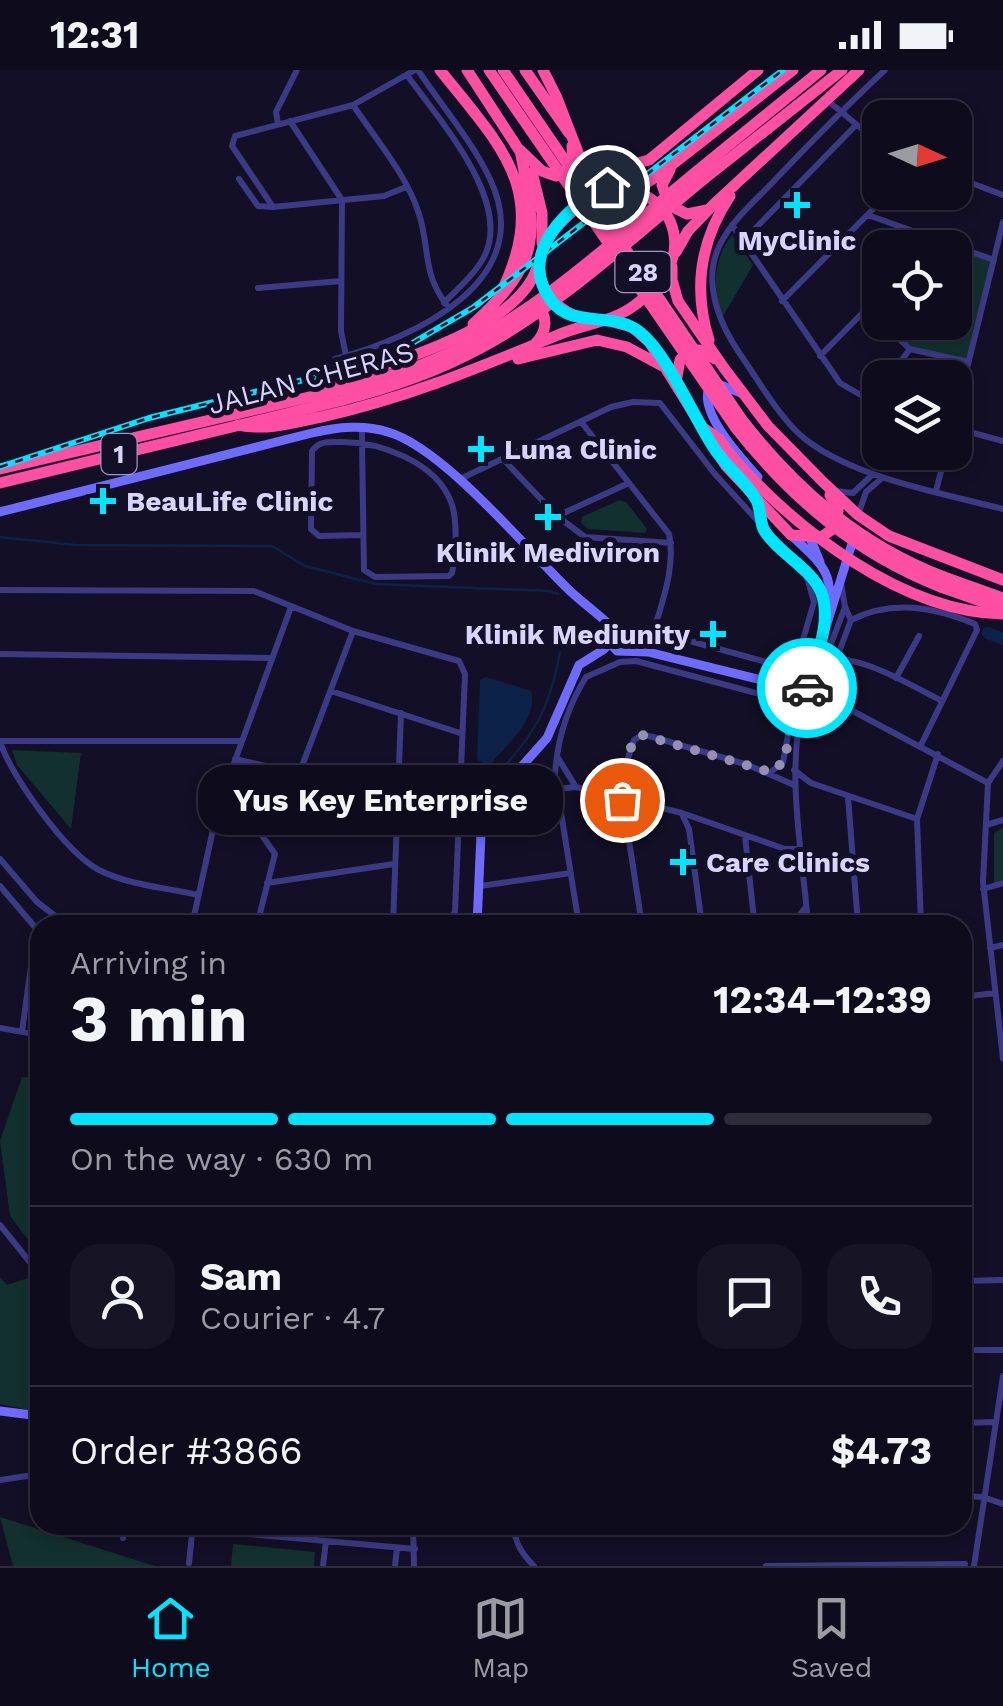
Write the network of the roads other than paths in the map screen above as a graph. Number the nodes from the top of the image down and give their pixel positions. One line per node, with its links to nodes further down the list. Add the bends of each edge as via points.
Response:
1 (297, 70): 21 (street, via 276,112)
2 (416, 70): 15 (street); 52 (street, via 489,177 499,214 491,266)
3 (440, 70): 51 (highway, via 514,172 522,214)
4 (464, 70): 24 (highway)
5 (489, 70): 111 (highway, 28, bridge, via 735,428 783,484 885,562)
6 (502, 70): 47 (highway, 28, bridge)
7 (525, 70): 19 (highway)
8 (542, 70): 47 (highway, bridge, via 579,155)
9 (758, 70): 26 (highway, via 649,160 614,169)
10 (793, 70): 25 (highway)
11 (820, 70): 27 (highway, JALAN CHERAS / 1)
12 (842, 70): 27 (highway, JALAN CHERAS / 1)
13 (858, 70): 16 (highway)
14 (885, 70): 18 (street)
15 (407, 75): 17 (street); 52 (street, via 461,151 488,209 481,262)
16 (825, 98): 18 (street); 28 (highway)
17 (352, 105): 20 (street); 31 (street)
18 (840, 111): 22 (street); 40 (street)
19 (556, 117): 24 (highway, via 574,152 567,172 542,171); 26 (highway)
20 (290, 122): 21 (street); 34 (street)
21 (278, 124): 36 (street, via 231,140)
22 (856, 125): 23 (street); 42 (street)
23 (862, 130)
24 (520, 150): 44 (highway, via 540,199); 51 (highway, via 531,200 530,245)
25 (687, 152): 32 (highway, via 647,183); 35 (highway, via 664,179 664,199 687,214)
26 (588, 157): 32 (highway)
27 (701, 175): 70 (highway, JALAN CHERAS / 1, bridge, via 504,322 451,353)
28 (743, 176): 35 (highway); 58 (highway, via 715,222 700,269)
29 (238, 179): 36 (street, via 258,206)
30 (972, 183): 33 (street)
31 (406, 187): 34 (street); 52 (street, via 419,214 432,285)
32 (622, 187): 44 (highway, via 586,199 557,226); 45 (highway, via 666,213)
33 (1003, 195)
34 (342, 200): 36 (street); 48 (street)
35 (714, 204): 45 (highway)
36 (272, 207)
37 (873, 210): 38 (street)
38 (868, 215): 41 (street); 50 (street)
39 (1003, 222): 46 (street)
40 (732, 225): 42 (street); 81 (street, via 715,256 712,284 728,336 789,423)
41 (910, 230)
42 (743, 241): 50 (street)
43 (972, 252): 46 (street)
44 (541, 256): 51 (highway, via 531,282); 54 (highway, via 542,285 557,306 576,318)
45 (673, 259): 54 (highway, via 649,294); 58 (highway, via 674,292)
46 (994, 260): 64 (street)
47 (648, 280): 108 (highway, 28, bridge, via 744,422 810,496 890,553)
48 (342, 282): 49 (street); 59 (street)
49 (258, 288)
50 (782, 301): 60 (street)
51 (504, 303): 56 (highway, via 533,302 542,310 544,331); 72 (highway, via 464,332 322,387)
52 (447, 305): 59 (street, via 383,345)
53 (862, 315): 60 (street)
54 (601, 320): 56 (highway); 65 (highway, via 638,331)
55 (900, 340): 57 (street)
56 (534, 345): 67 (highway)
57 (910, 349): 62 (street); 63 (street)
58 (712, 350): 66 (highway)
59 (346, 356): 61 (street)
60 (820, 356): 71 (street, via 840,383)
61 (335, 359)
62 (902, 360)
63 (959, 360)
64 (969, 360)
65 (666, 368): 67 (highway, via 628,346 597,340); 68 (highway)
66 (724, 368): 68 (highway, via 692,350 680,360); 69 (highway)
67 (470, 372): 74 (highway, via 372,405 265,428)
68 (676, 382): 76 (highway)
69 (744, 394): 89 (highway); 100 (street, via 713,386 709,410 739,456)
70 (339, 396): 72 (highway, JALAN CHERAS / 1); 74 (highway, JALAN CHERAS / 1)
71 (862, 396)
72 (313, 397): 82 (highway, JALAN CHERAS / 1)
73 (582, 422): 80 (street); 88 (street); 97 (street, via 633,402 660,404)
74 (238, 425): 87 (highway, JALAN CHERAS / 1)
75 (362, 426): 79 (street); 86 (street, via 411,442); 94 (street, via 277,441)
76 (702, 426): 92 (highway); 111 (highway, bridge, via 790,516 883,579 979,614)
77 (972, 433): 78 (street)
78 (1003, 441)
79 (362, 442): 98 (street); 98 (street, via 323,442 312,452 311,529 319,536); 98 (street, via 407,457 445,492 453,506 452,573 368,574)
80 (503, 459): 86 (street); 96 (street)
81 (858, 468): 84 (street); 90 (street)
82 (0, 469)
83 (941, 470): 91 (street)
84 (873, 474): 85 (street); 90 (street)
85 (883, 477): 91 (street); 95 (street, via 866,492)
86 (459, 479): 117 (street)
87 (0, 483)
88 (628, 483): 96 (street); 101 (street)
89 (826, 485): 90 (street); 95 (highway); 100 (highway, via 838,520 830,534)
90 (858, 490)
91 (936, 491): 93 (street)
92 (756, 498): 97 (street); 99 (highway)
93 (1003, 509)
94 (0, 512)
95 (858, 515): 102 (street); 105 (highway, via 889,536)
96 (558, 516): 101 (street, via 585,536)
97 (762, 528): 104 (street)
98 (361, 535)
99 (790, 535): 100 (highway); 103 (street)
100 (812, 537): 103 (street)
101 (670, 543): 115 (street, via 668,582)
102 (852, 548): 103 (street); 106 (street)
103 (816, 558): 113 (street, via 830,587)
104 (806, 574): 113 (street, via 821,592); 115 (street, via 814,602 797,660 788,668)
105 (1003, 580)
106 (841, 583): 109 (street); 118 (street)
107 (0, 590): 110 (street, via 243,590)
108 (1003, 598)
109 (844, 606): 112 (street); 123 (street)
110 (291, 607): 114 (street); 122 (street)
111 (1003, 612)
112 (851, 620): 124 (street); 128 (street, via 897,606 970,622 978,630)
113 (825, 624): 118 (street)
114 (354, 631): 126 (street); 131 (street, via 459,661 465,674)
115 (653, 631): 120 (street)
116 (919, 636): 125 (street)
117 (622, 637): 119 (street); 120 (street)
118 (820, 645): 123 (street)
119 (616, 649): 120 (street); 163 (street, via 576,670 547,738 482,811)
120 (648, 652): 127 (street)
121 (0, 654): 122 (street)
122 (272, 658): 133 (street)
123 (821, 658): 124 (street); 127 (street)
124 (836, 660): 125 (street)
125 (896, 678): 128 (street)
126 (331, 691): 130 (street); 137 (street, via 298,770)
127 (806, 691): 129 (street); 134 (street); 139 (street)
128 (942, 701): 134 (street)
129 (794, 704): 135 (street, via 620,662 586,677); 140 (street, via 785,757)
130 (401, 713): 131 (street); 158 (street)
131 (460, 733): 171 (street)
132 (0, 741): 133 (street); 165 (street, via 10,768 84,858 100,870)
133 (242, 741): 137 (street)
134 (921, 745): 136 (street)
135 (556, 753): 145 (street); 146 (street)
136 (938, 754): 143 (street); 152 (street)
137 (235, 759): 165 (street)
138 (1003, 761): 143 (street)
139 (793, 770): 142 (street); 144 (street)
140 (770, 772): 141 (street, via 642,735 634,740); 144 (street)
141 (620, 782): 147 (street); 149 (street)
142 (810, 783): 144 (street); 148 (street)
143 (988, 783): 154 (street)
144 (794, 785): 156 (street)
145 (576, 787): 146 (street); 147 (street)
146 (557, 790): 159 (street)
147 (602, 794): 149 (street)
148 (848, 796): 152 (street); 179 (street)
149 (622, 800): 151 (street); 174 (street)
150 (266, 802): 160 (street, via 262,834 275,854)
151 (682, 813): 155 (street); 175 (street)
152 (917, 819): 180 (street)
153 (1003, 820): 154 (street)
154 (986, 825): 164 (street)
155 (745, 836): 156 (street); 176 (street)
156 (800, 849): 166 (street)
157 (0, 859): 167 (street)
158 (394, 864): 160 (street); 170 (street)
159 (571, 873): 163 (street); 173 (street)
160 (267, 883): 169 (street)
161 (1003, 884): 164 (street)
162 (0, 886): 181 (street)
163 (480, 886): 172 (street)
164 (983, 889): 183 (street)
165 (198, 895): 168 (street)
166 (806, 906): 177 (street); 178 (street)
167 (54, 915)
168 (194, 915)
169 (259, 915)
170 (394, 915)
171 (452, 915)
172 (478, 915)
173 (577, 915)
174 (640, 915)
175 (701, 915)
176 (754, 915)
177 (799, 915)
178 (807, 915)
179 (857, 915)
180 (921, 915)
181 (30, 922)
182 (1003, 944): 183 (street)
183 (990, 948): 185 (street)
184 (30, 974): 188 (street)
185 (995, 993): 186 (street); 190 (street)
186 (972, 996)
187 (0, 1028): 188 (street)
188 (22, 1032): 189 (street)
189 (30, 1033)
190 (1003, 1059)
191 (0, 1224): 192 (street)
192 (30, 1259)
193 (1003, 1280): 194 (street)
194 (972, 1281)
195 (972, 1350): 196 (street)
196 (1003, 1350)
197 (1003, 1376): 201 (street)
198 (0, 1411): 199 (street)
199 (30, 1415)
200 (972, 1422): 201 (street)
201 (995, 1422): 205 (street)
202 (30, 1476): 203 (street)
203 (0, 1480)
204 (972, 1496): 205 (street)
205 (982, 1497): 206 (street); 219 (street)
206 (1003, 1504)
207 (123, 1535): 212 (street)
208 (191, 1535): 216 (street)
209 (258, 1535): 213 (street)
210 (414, 1535): 215 (street)
211 (514, 1535): 223 (street)
212 (123, 1538)
213 (326, 1542): 214 (street); 220 (street)
214 (397, 1548): 215 (street); 221 (street)
215 (415, 1549): 222 (street)
216 (189, 1564)
217 (821, 1565): 218 (street); 224 (street)
218 (891, 1565): 219 (street)
219 (969, 1565)
220 (323, 1566)
221 (395, 1566)
222 (414, 1566)
223 (534, 1566)
224 (766, 1566)

